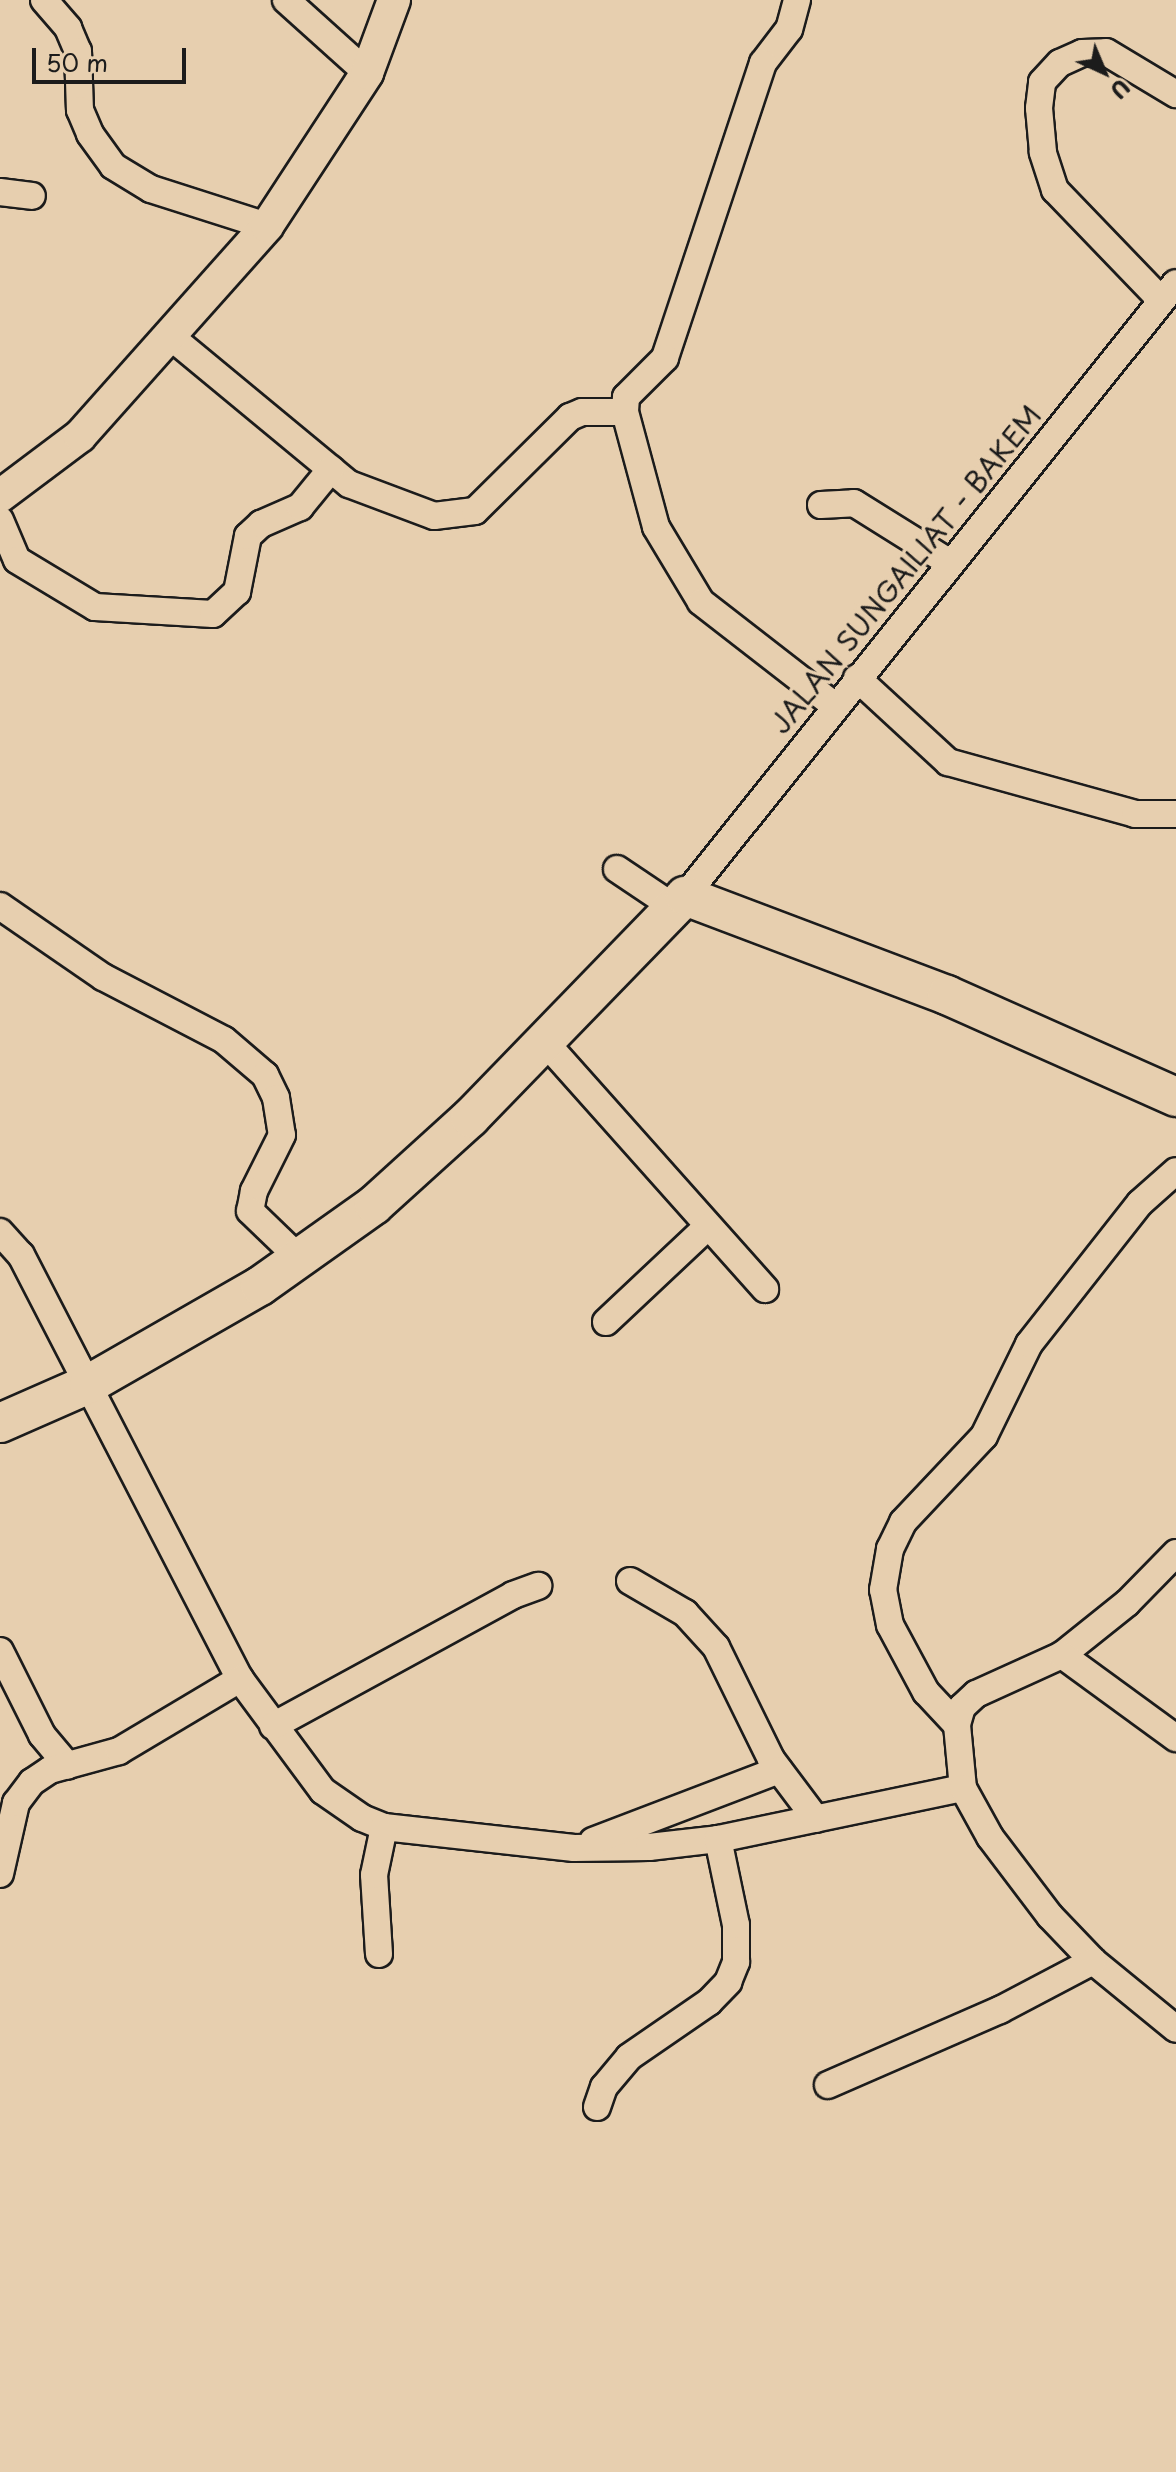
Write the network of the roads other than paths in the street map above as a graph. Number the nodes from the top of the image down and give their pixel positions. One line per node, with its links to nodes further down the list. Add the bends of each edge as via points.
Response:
1 (44, 0): 9 (street, via 68,28 78,51 80,110 113,166 151,189)
2 (286, 0): 5 (street)
3 (394, 0): 5 (main road)
4 (797, 0): 12 (street, via 789,29 763,63 665,358 626,397)
5 (367, 73): 9 (main road)
6 (1176, 94): 10 (street, via 1106,52 1082,53 1060,63 1042,82 1039,108 1047,173 1055,190)
7 (0, 192): 8 (street)
8 (32, 196)
9 (267, 226): 11 (main road)
10 (1168, 292): 18 (street, JALAN SUNGAILIAT - BAKEM)
11 (170, 336): 13 (street); 14 (main road, via 80,436)
12 (625, 412): 13 (street, via 570,417 475,511 456,516 434,516 358,488); 20 (street, via 656,527 701,602)
13 (331, 469): 17 (street, via 300,507 270,518 248,536 237,592 213,614 95,607)
14 (0, 496)
15 (821, 505): 18 (street, via 854,503)
16 (0, 520): 17 (street)
17 (8, 557)
18 (950, 563): 19 (street, JALAN SUNGAILIAT - BAKEM)
19 (857, 678): 20 (street, JALAN SUNGAILIAT - BAKEM); 21 (street, via 948,762 1135,814)
20 (834, 705): 23 (street, JALAN SUNGAILIAT - BAKEM)
21 (1176, 814)
22 (617, 869): 23 (street)
23 (680, 902): 25 (highway); 26 (highway, via 947,995)
24 (1, 909): 30 (street, via 103,977 224,1040 265,1075 276,1098 282,1135 254,1191 250,1211)
25 (545, 1042): 28 (street); 30 (highway, via 374,1205)
26 (1176, 1097)
27 (1176, 1171): 41 (street, via 1140,1203 1029,1344 984,1436 903,1522 890,1549 883,1590 890,1625 926,1692)
28 (707, 1227): 31 (street); 32 (street)
29 (0, 1232): 33 (street, via 21,1255)
30 (301, 1260): 33 (highway)
31 (765, 1289)
32 (606, 1322)
33 (89, 1384): 34 (highway); 40 (street)
34 (0, 1423)
35 (1176, 1553): 39 (street, via 1127,1603)
36 (630, 1581): 45 (street, via 685,1613 716,1647 740,1704)
37 (538, 1586): 42 (street)
38 (0, 1651): 44 (street, via 42,1735)
39 (1062, 1655): 41 (street, via 976,1694 962,1707); 43 (street)
40 (240, 1679): 42 (street); 44 (street, via 119,1751)
41 (957, 1725): 46 (street)
42 (273, 1726): 48 (street, via 323,1791)
43 (1176, 1738)
44 (68, 1766): 51 (street, via 32,1782 16,1803)
45 (779, 1770): 47 (street); 50 (street)
46 (963, 1788): 47 (street); 53 (street, via 990,1837 1050,1916)
47 (816, 1819): 49 (street)
48 (384, 1827): 50 (street); 52 (street, via 374,1875)
49 (718, 1839): 50 (street); 56 (street, via 736,1925 736,1962 728,1982 709,2002 629,2057 604,2087)
50 (574, 1848)
51 (0, 1874)
52 (379, 1954)
53 (1093, 1961): 54 (street); 55 (street, via 1000,2010)
54 (1176, 2029)
55 (828, 2085)
56 (597, 2107)

